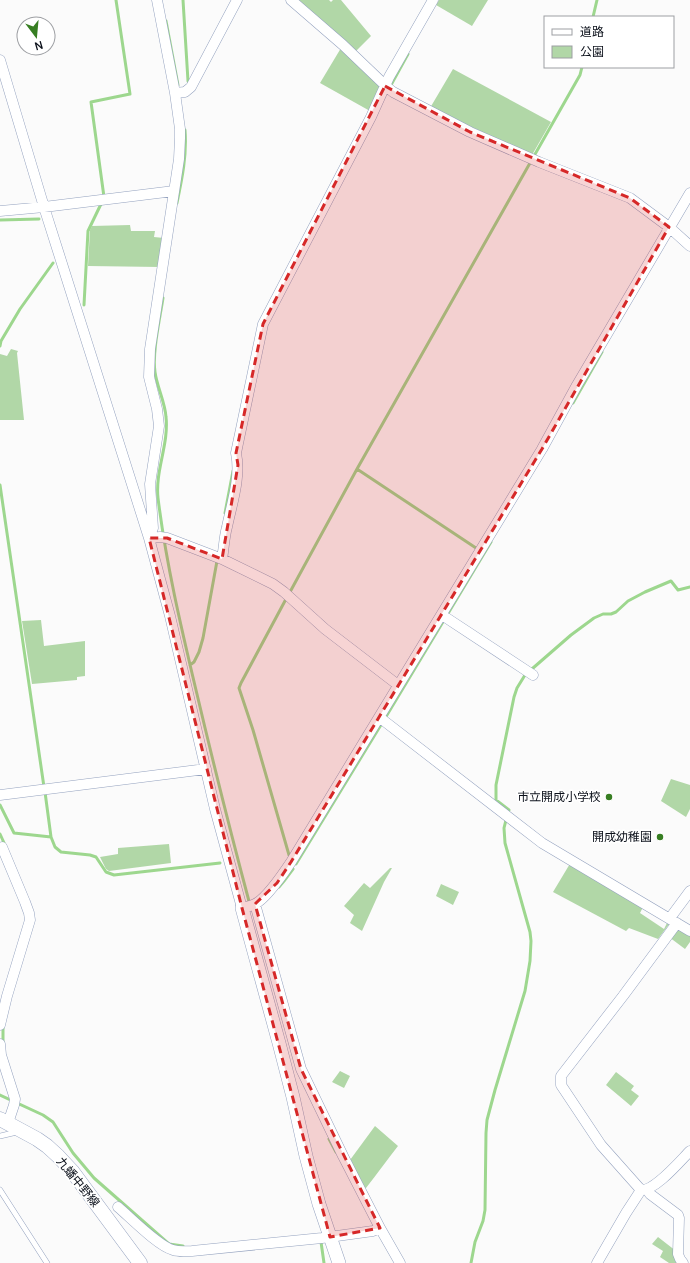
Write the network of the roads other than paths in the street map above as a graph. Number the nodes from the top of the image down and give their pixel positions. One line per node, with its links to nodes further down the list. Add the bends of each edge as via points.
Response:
1 (157, 0): 7 (street)
2 (237, 0): 7 (street, via 191,87)
3 (291, 0): 6 (street)
4 (433, 0): 6 (street)
5 (0, 60): 10 (street)
6 (385, 86): 12 (street, via 470,132 630,198); 15 (street, via 263,324 236,453 238,465)
7 (178, 93): 8 (street, via 180,138)
8 (174, 191): 10 (street); 14 (street, via 150,349 149,377 159,426 150,484 153,528)
9 (690, 193): 12 (street)
10 (44, 207): 11 (street); 14 (street)
11 (0, 211)
12 (669, 227): 13 (street); 16 (street)
13 (690, 246)
14 (149, 538): 15 (street, via 163,537); 20 (street)
15 (222, 559): 18 (street, via 284,592 325,629)
16 (445, 617): 17 (street); 18 (street)
17 (530, 673)
18 (398, 685): 19 (street)
19 (382, 719): 24 (street, via 277,883); 25 (street, via 542,843)
20 (206, 769): 21 (street); 24 (street, via 215,809)
21 (0, 795)
22 (1, 848): 27 (street, via 25,902 30,920)
23 (690, 891): 25 (street)
24 (252, 907): 36 (street, via 301,1069); 37 (street, via 281,1051 306,1156)
25 (674, 921): 26 (street); 34 (street, via 560,1080 601,1144)
26 (690, 931)
27 (0, 1025)
28 (0, 1044): 29 (street, via 15,1102)
29 (4, 1121): 30 (main road, 九蟠中野線)
30 (22, 1131): 31 (lane); 39 (main road, 九蟠中野線, via 47,1146 72,1171)
31 (0, 1136)
32 (690, 1151): 34 (street, via 656,1184)
33 (0, 1190): 38 (lane)
34 (644, 1190): 42 (street, via 626,1213); 43 (street, via 678,1215 678,1254)
35 (118, 1207): 37 (street, via 172,1250)
36 (377, 1229): 37 (street); 41 (street)
37 (330, 1237): 40 (street)
38 (47, 1263)
39 (140, 1263)
40 (339, 1263)
41 (400, 1263)
42 (597, 1263)
43 (683, 1263)

